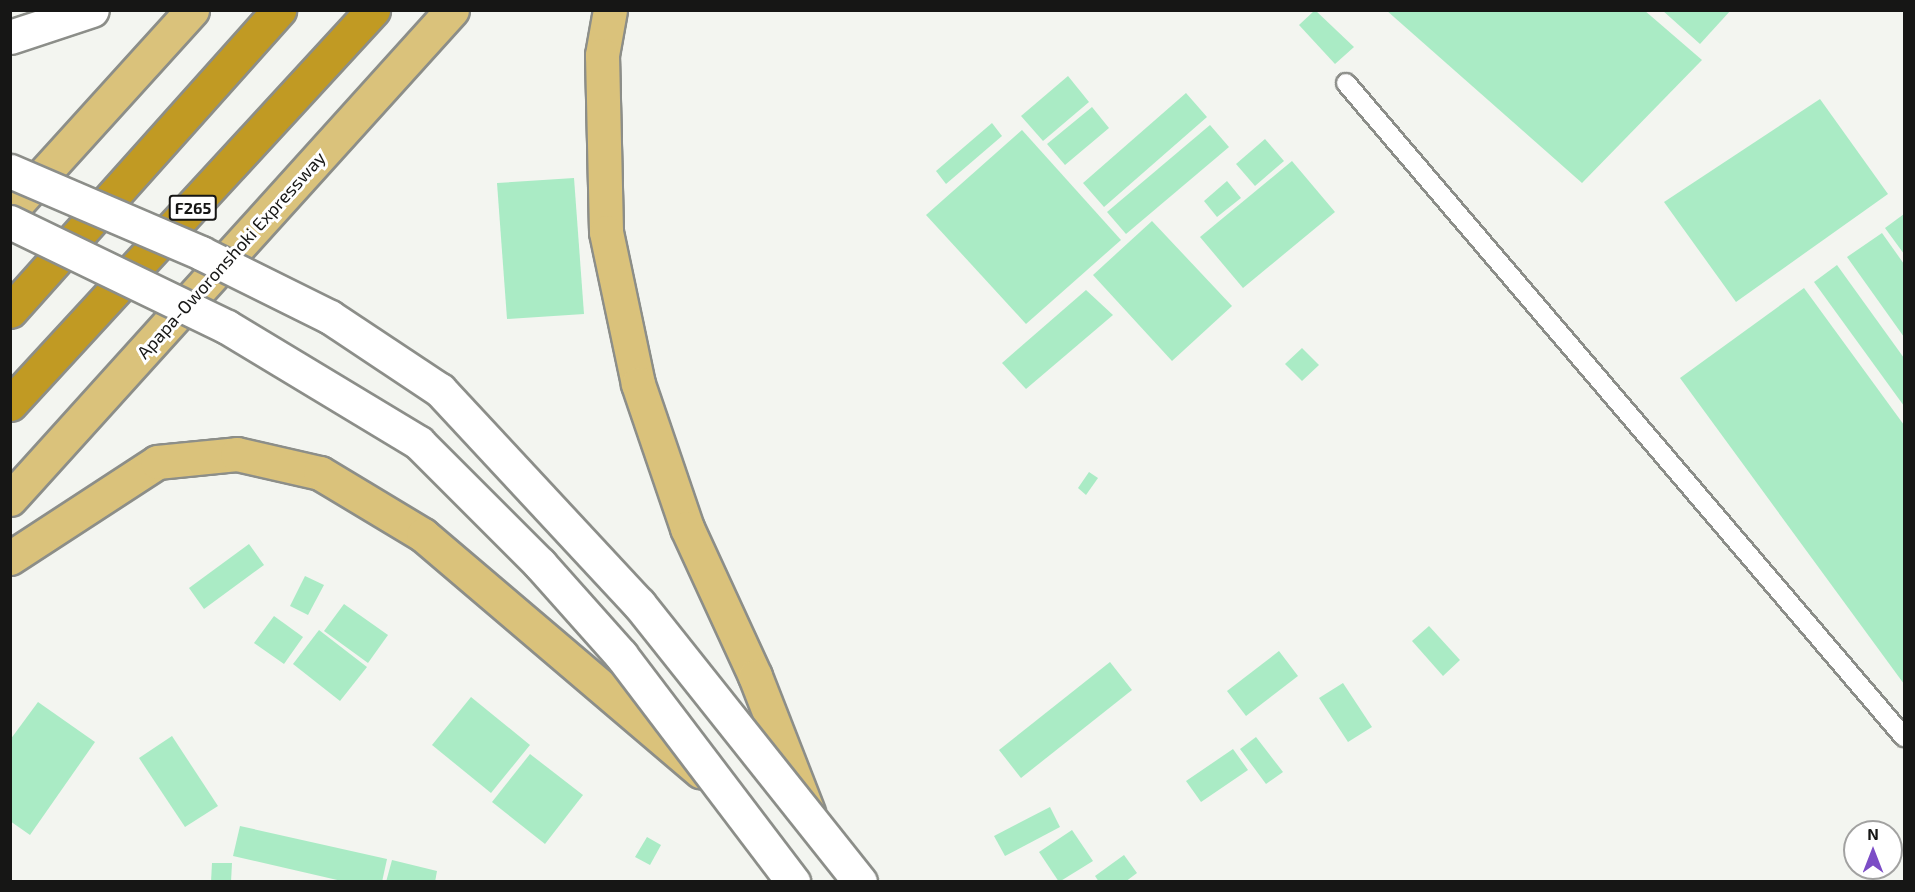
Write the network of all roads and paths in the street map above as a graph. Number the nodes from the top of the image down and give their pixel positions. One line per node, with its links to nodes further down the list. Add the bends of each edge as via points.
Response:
1 (92, 10): 7 (main road)
2 (192, 10): 10 (main road)
3 (279, 10): 12 (highway)
4 (373, 10): 13 (highway, F265)
5 (452, 10): 14 (main road, Apapa-Oworonshoki Expressway)
6 (610, 10): 18 (main road, bridge, via 602,55 606,232 638,384 687,528 755,675)
7 (10, 37)
8 (1346, 83): 16 (lane)
9 (10, 171): 18 (main road, bridge, via 201,253 330,317 440,390 639,604)
10 (10, 211)
11 (10, 222): 17 (main road, bridge, via 227,327 419,443 540,564 621,655)
12 (10, 311)
13 (10, 404)
14 (10, 499)
15 (10, 558): 17 (main road, via 157,462 237,454 320,473 423,535)
16 (1905, 737)
17 (718, 787): 19 (main road, bridge)
18 (814, 828): 20 (main road, bridge)
19 (793, 882)
20 (860, 882)

